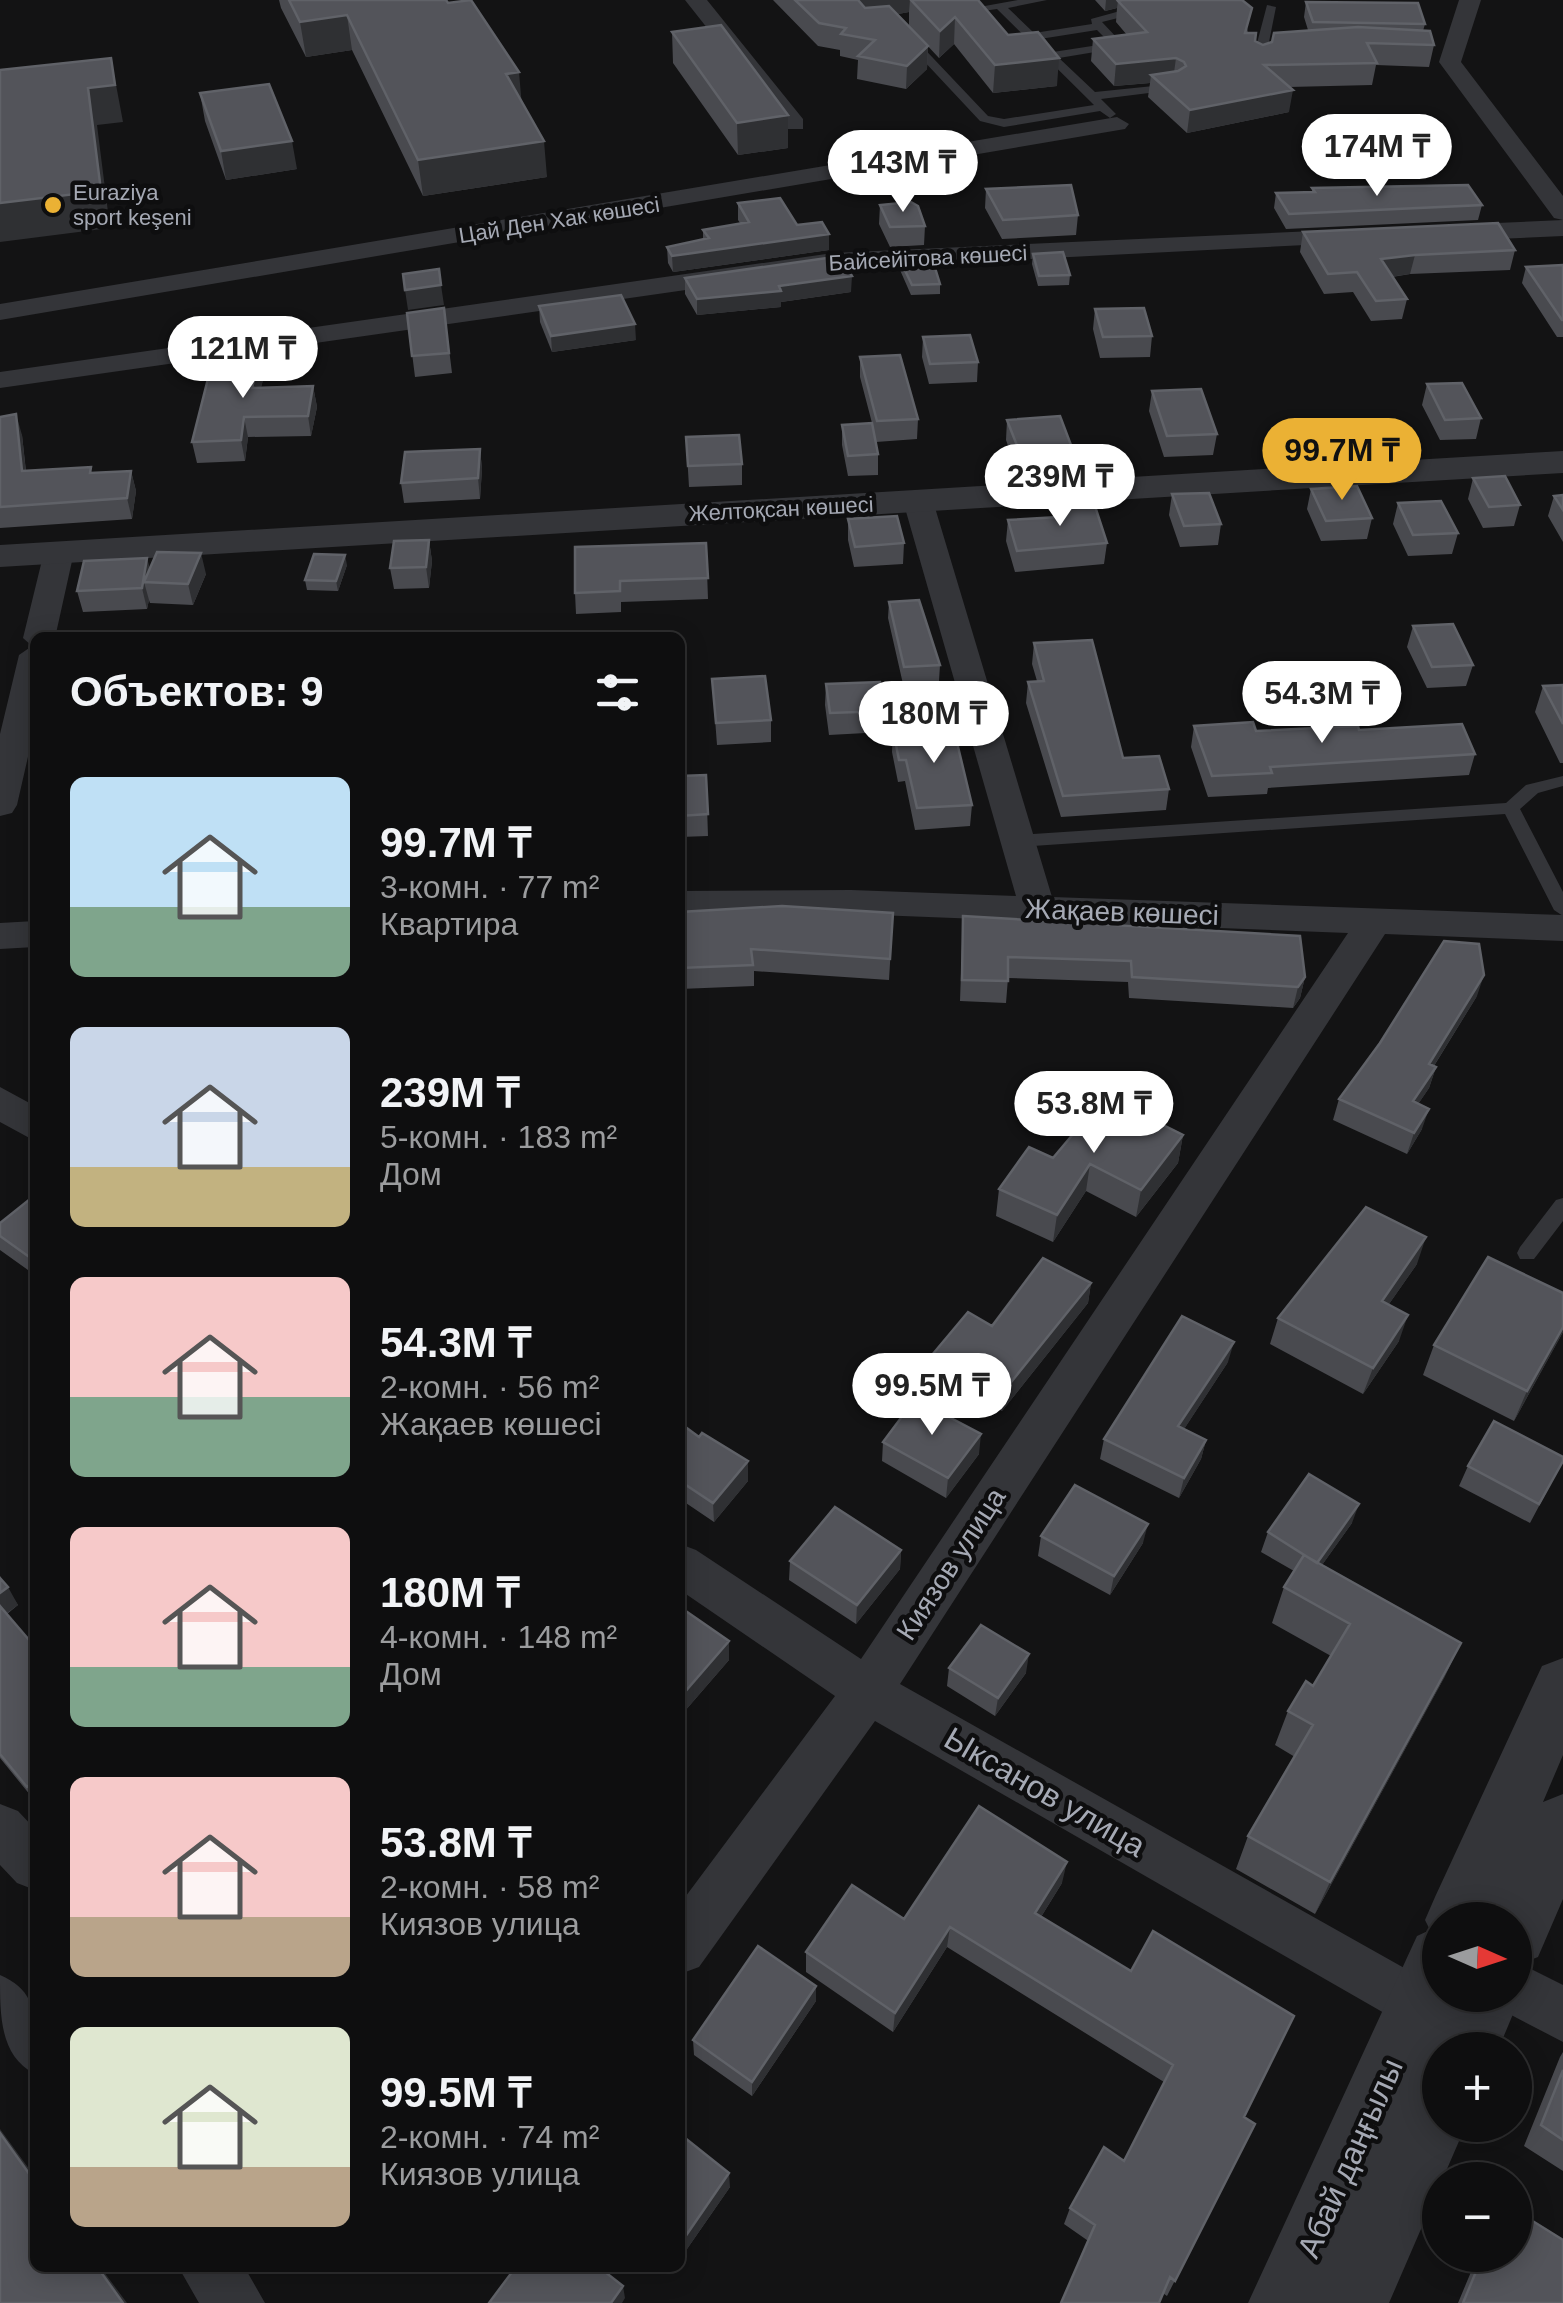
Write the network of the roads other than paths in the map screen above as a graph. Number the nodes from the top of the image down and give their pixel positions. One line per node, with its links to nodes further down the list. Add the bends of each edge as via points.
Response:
1 (696, 0): 16 (street)
2 (1042, 0): 5 (lane)
3 (1131, 0): 8 (lane, via 1138,10 1102,16 1095,21)
4 (1470, 0): 17 (street, via 1447,47 1450,62)
5 (1000, 6): 7 (lane); 10 (lane)
6 (1271, 6): 11 (lane, via 1262,54)
7 (946, 13)
8 (1100, 26): 10 (lane); 12 (lane, via 1113,40 1109,47)
9 (906, 35): 15 (lane, via 984,120)
10 (1032, 37): 12 (lane)
11 (1280, 46)
12 (1051, 56): 14 (lane)
13 (1174, 87): 14 (lane)
14 (1092, 96): 15 (lane)
15 (1110, 116): 21 (street, Цай Ден Хак көшесі)
16 (795, 124)
17 (1563, 213)
18 (1563, 228): 19 (street)
19 (1428, 234)
20 (1389, 236): 22 (street, Байсейітова көшесі, via 833,261)
21 (0, 312)
22 (0, 380)
23 (1563, 462): 24 (street, Желтоқсан көшесі)
24 (918, 500): 25 (street, Желтоқсан көшесі); 32 (street)
25 (59, 552): 26 (street, Желтоқсан көшесі); 27 (street)
26 (0, 556)
27 (40, 632)
28 (30, 676): 30 (street)
29 (1563, 781): 31 (lane, via 1532,789)
30 (0, 805)
31 (1511, 808): 32 (lane); 35 (lane)
32 (1018, 841): 34 (street)
33 (685, 903): 34 (street, Жақаев көшесі)
34 (1038, 908): 36 (street, Жақаев көшесі)
35 (1563, 910)
36 (1375, 922): 37 (street, Жақаев көшесі); 46 (street, Киязов улица)
37 (1563, 928)
38 (30, 934): 39 (street)
39 (0, 936)
40 (0, 1102): 41 (street)
41 (30, 1123)
42 (1563, 1206): 43 (lane)
43 (1528, 1253)
44 (685, 1567): 46 (street, Ыксанов улица)
45 (1563, 1686): 50 (street)
46 (868, 1691): 52 (street, Киязов улица); 53 (street, Ыксанов улица)
47 (1563, 1824): 51 (street)
48 (0, 1828): 49 (street)
49 (30, 1860)
50 (1466, 1902)
51 (1529, 1902)
52 (685, 1941)
53 (1422, 1995)
54 (1532, 1998): 57 (street)
55 (0, 2002): 58 (street)
56 (1437, 2012): 62 (street, Абай даңғылы)
57 (1563, 2015)
58 (30, 2041)
59 (1423, 2142): 63 (street, Абай даңғылы)
60 (211, 2272): 61 (street)
61 (236, 2303)
62 (1284, 2303)
63 (1352, 2303)

